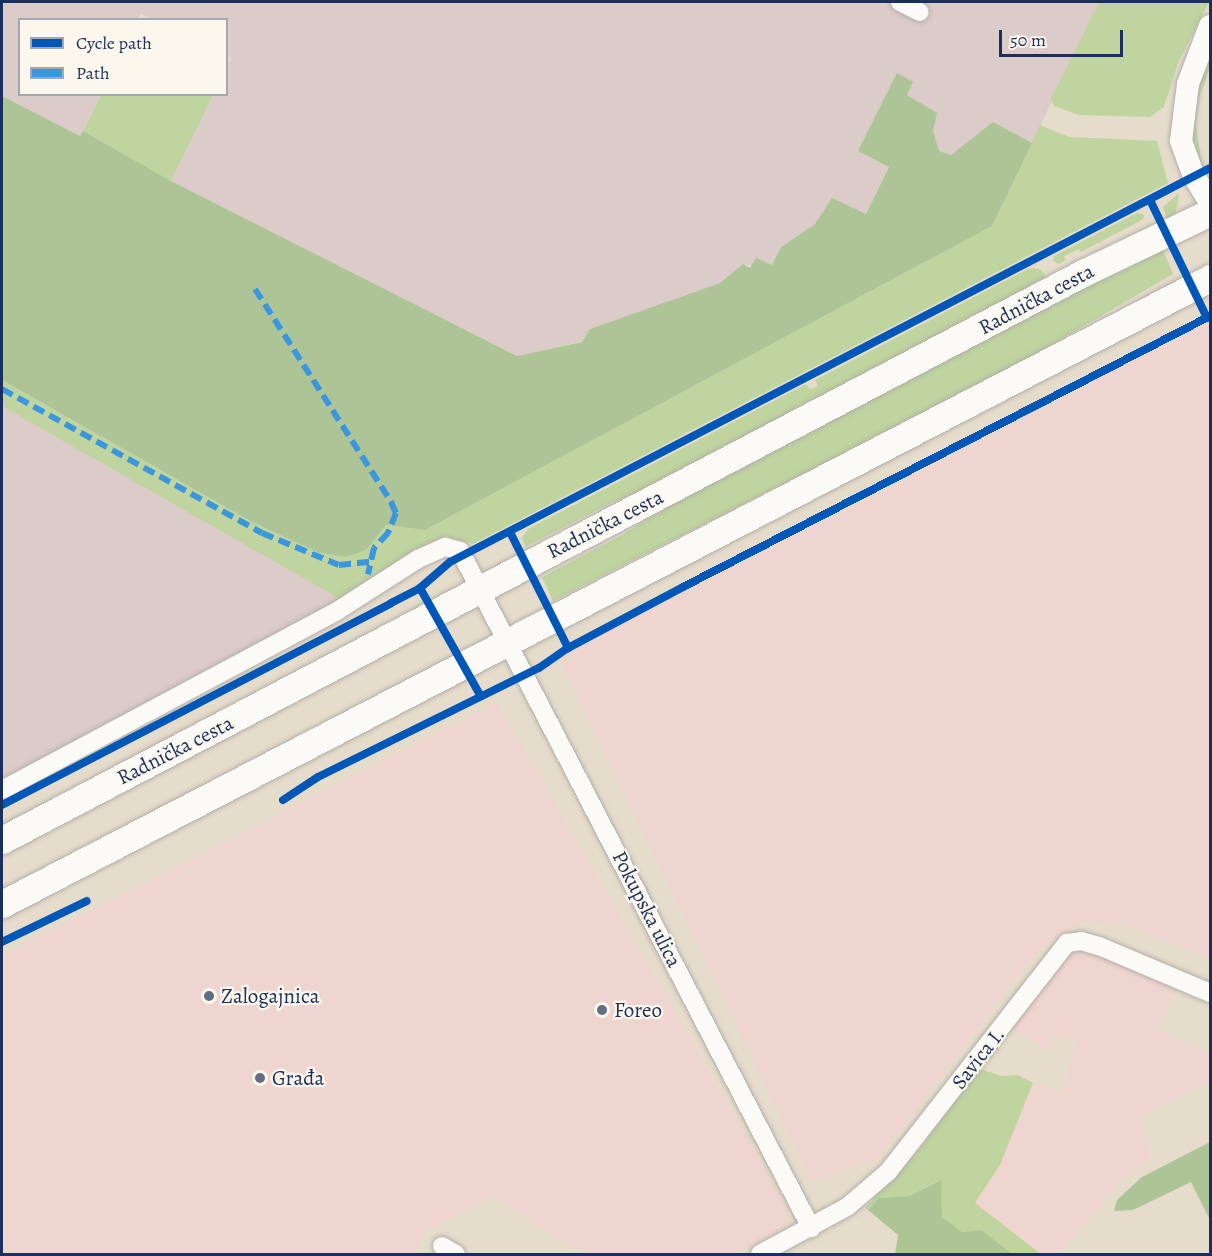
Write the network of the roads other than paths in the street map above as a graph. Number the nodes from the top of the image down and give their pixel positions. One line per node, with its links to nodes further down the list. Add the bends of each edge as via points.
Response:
1 (900, 2): 2 (street)
2 (920, 12)
3 (1210, 26): 4 (street, via 1188,84 1181,141 1194,176)
4 (1210, 203)
5 (1210, 212): 7 (main road, Radnička cesta, via 1085,272)
6 (1210, 278): 8 (main road)
7 (482, 590): 8 (street, Pokupska ulica); 9 (street, Pokupska ulica, via 460,551 451,547 437,550 337,611); 10 (main road, Radnička cesta)
8 (509, 641): 11 (main road); 13 (street, Pokupska ulica)
9 (2, 789)
10 (2, 840)
11 (2, 904)
12 (1210, 993): 13 (street, Savica I., via 1099,946 1081,941 1067,944 888,1172 847,1207)
13 (811, 1228): 14 (street, Savica I.)
14 (760, 1254)

